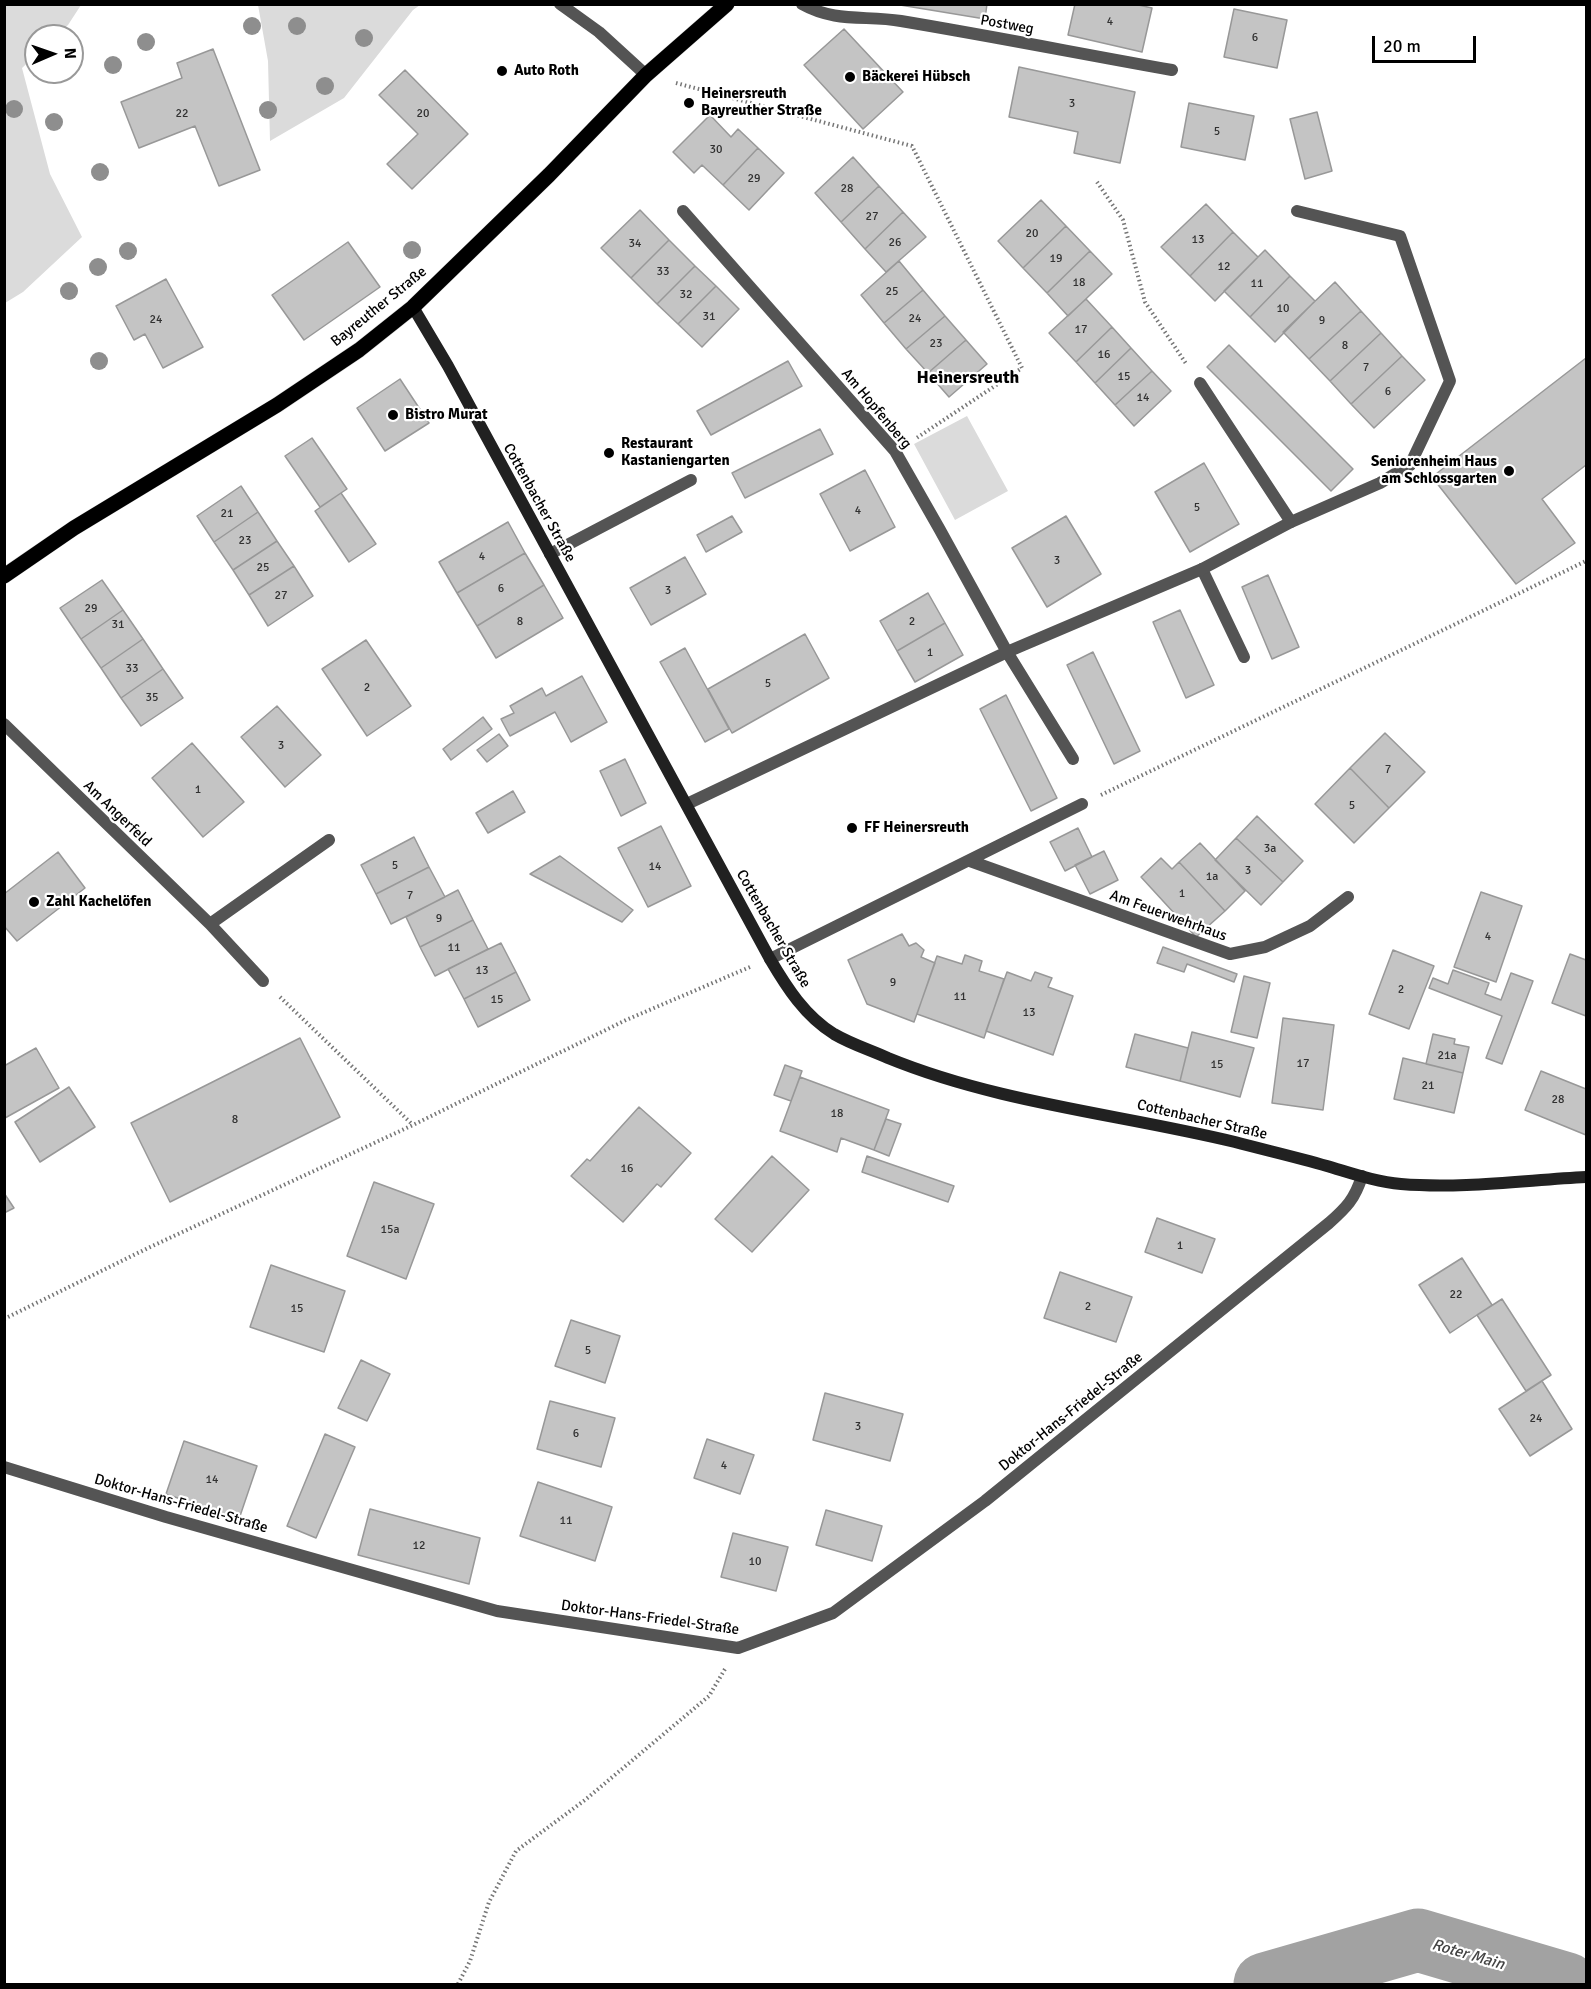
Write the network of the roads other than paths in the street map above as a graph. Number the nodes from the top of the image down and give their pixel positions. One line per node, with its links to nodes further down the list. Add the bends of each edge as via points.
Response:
1 (560, 4): 5 (street, via 599,32)
2 (727, 4): 5 (main road, Bayreuther Straße)
3 (802, 4): 4 (street, Postweg, via 821,14 898,21)
4 (1172, 70)
5 (646, 75): 8 (main road, Bayreuther Straße, via 549,176)
6 (1297, 211): 11 (street, via 1400,236 1450,381 1410,465 1380,483)
7 (683, 212): 15 (street, Am Hopfenberg, via 895,452)
8 (413, 307): 12 (street, Cottenbacher Straße); 14 (main road, Bayreuther Straße, via 359,350 277,405 74,528)
9 (1200, 383): 11 (street)
10 (691, 480): 12 (street)
11 (1291, 522): 13 (street)
12 (550, 554): 19 (street, Cottenbacher Straße)
13 (1202, 569): 15 (street); 16 (street)
14 (4, 576)
15 (1007, 652): 18 (street, Am Hopfenberg); 19 (street)
16 (1244, 657)
17 (4, 724): 24 (street, Am Angerfeld)
18 (1073, 759)
19 (687, 804): 25 (street, Cottenbacher Straße)
20 (1082, 804): 22 (street)
21 (329, 840): 24 (street)
22 (970, 861): 23 (street, Am Feuerwehrhaus, via 1230,954 1265,947 1310,926); 25 (street)
23 (1348, 897)
24 (210, 924): 26 (street, Am Angerfeld)
25 (770, 959): 27 (street, Cottenbacher Straße, via 792,996 819,1023 834,1034 915,1069 1004,1094 1234,1142)
26 (263, 981)
27 (1362, 1176): 28 (street, Cottenbacher Straße, via 1418,1185); 29 (street, Doktor-Hans-Friedel-Straße, via 1348,1206 1329,1223 964,1517 832,1613 738,1648 497,1611)
28 (1587, 1177)
29 (4, 1467)

